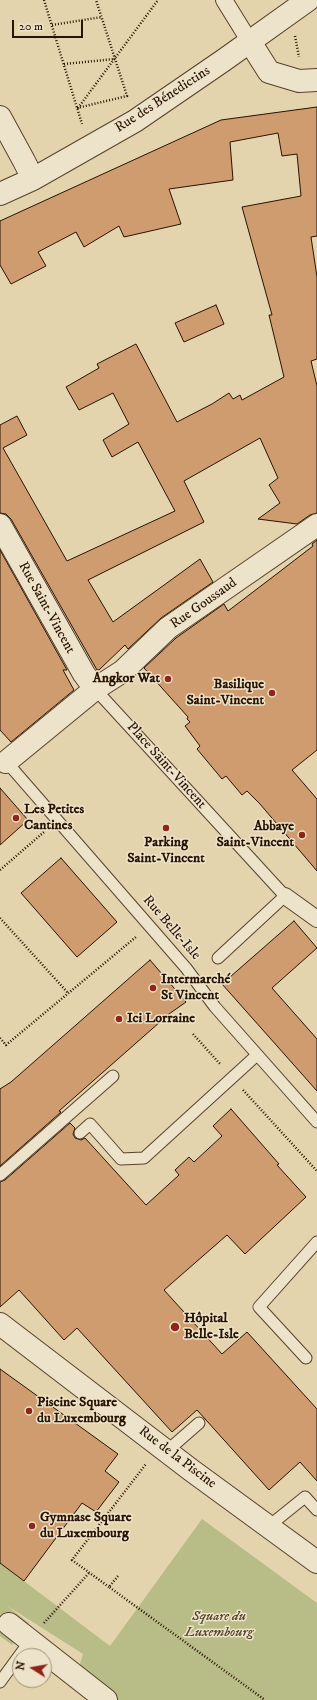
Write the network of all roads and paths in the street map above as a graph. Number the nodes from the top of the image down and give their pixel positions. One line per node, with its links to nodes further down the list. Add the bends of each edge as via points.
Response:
1 (44, 0): 7 (path)
2 (96, 0): 6 (path)
3 (158, 0): 9 (path)
4 (224, 0): 8 (street)
5 (308, 0): 8 (street, Rue des Bénedictins)
6 (102, 17): 7 (path); 9 (path)
7 (52, 25): 10 (path)
8 (250, 42): 11 (street, via 269,72 300,81); 15 (street, Rue des Bénedictins, via 135,121)
9 (115, 59): 10 (path); 12 (path); 12 (path, via 127,96)
10 (64, 64): 12 (path)
11 (317, 80)
12 (78, 108): 14 (path)
13 (0, 117): 15 (street)
14 (83, 125)
15 (33, 179): 16 (street, Rue des Bénedictins)
16 (0, 194)
17 (0, 525): 19 (street, Rue Saint-Vincent)
18 (317, 525): 19 (street, Rue Goussaud, via 168,628 123,671)
19 (95, 689): 20 (street); 23 (lane, Place Saint-Vincent)
20 (3, 758): 31 (lane, Rue Belle-Isle, via 186,968)
21 (44, 832): 22 (path)
22 (0, 870)
23 (285, 896): 25 (street); 27 (lane)
24 (0, 918): 28 (path)
25 (317, 919)
26 (136, 936): 28 (path)
27 (218, 958)
28 (68, 993): 30 (path, via 6,1045)
29 (194, 1034): 33 (path)
30 (0, 1038)
31 (257, 1056): 33 (lane); 34 (lane, Rue Belle-Isle)
32 (113, 1076): 37 (lane)
33 (233, 1078): 35 (lane, via 144,1158 121,1159 90,1124); 36 (path)
34 (317, 1122)
35 (80, 1133)
36 (317, 1171)
37 (0, 1175)
38 (317, 1242): 40 (lane, via 259,1307)
39 (0, 1324): 42 (street, Rue de la Piscine)
40 (306, 1358)
41 (199, 1423): 42 (lane)
42 (163, 1449): 44 (street, Rue de la Piscine); 46 (path, via 72,1560)
43 (317, 1510): 44 (lane, via 305,1497)
44 (269, 1526): 45 (street, Rue de la Piscine)
45 (317, 1562)
46 (89, 1572): 48 (path); 50 (path)
47 (118, 1576): 48 (path)
48 (109, 1587): 54 (path)
49 (5, 1620): 51 (street)
50 (44, 1624)
51 (30, 1641): 52 (lane); 53 (street)
52 (0, 1682)
53 (106, 1700)
54 (265, 1700)

